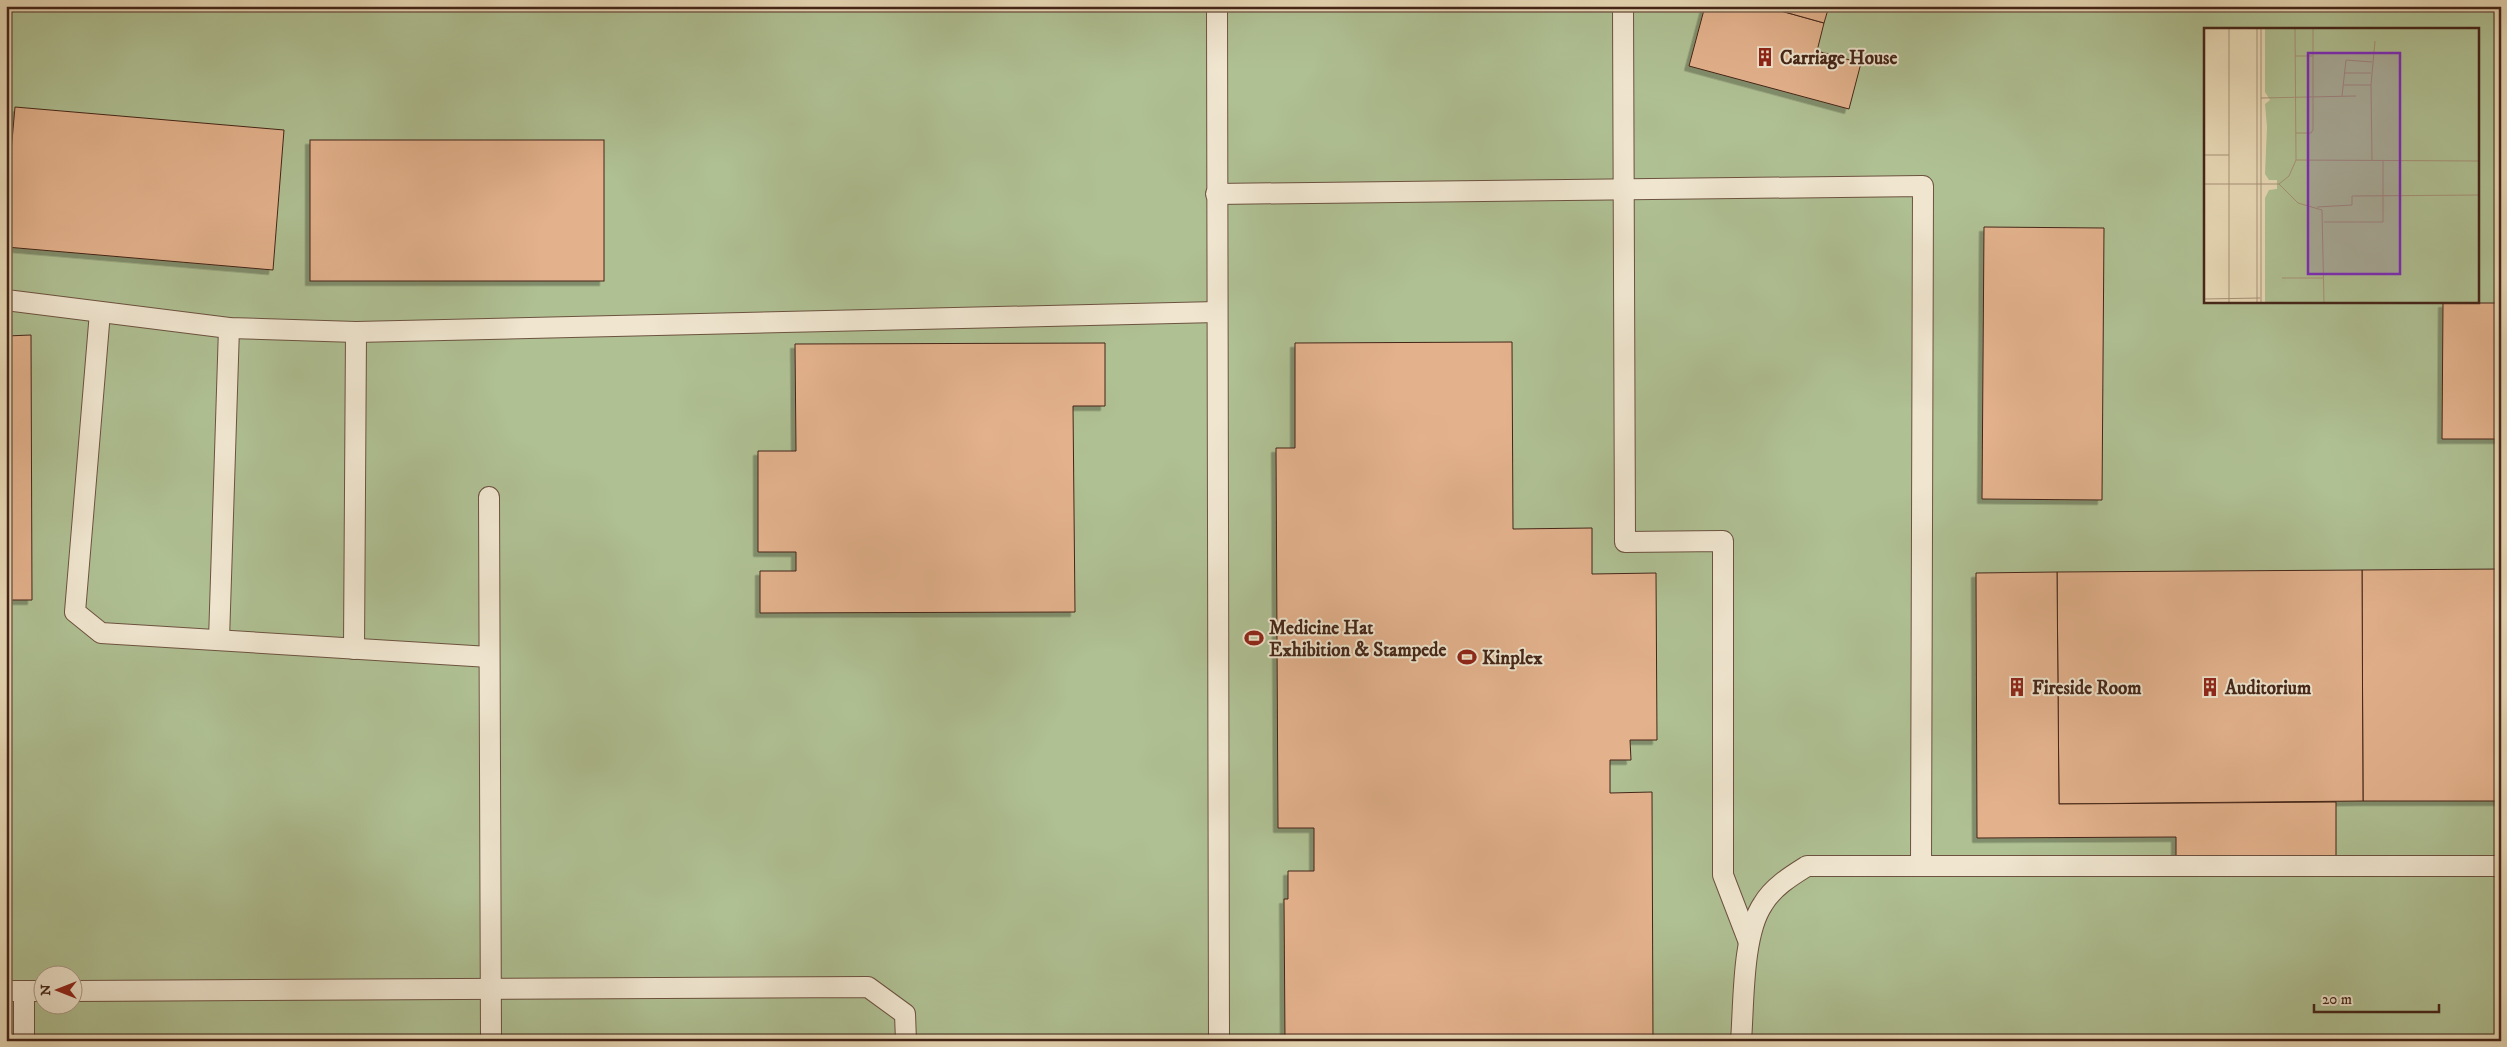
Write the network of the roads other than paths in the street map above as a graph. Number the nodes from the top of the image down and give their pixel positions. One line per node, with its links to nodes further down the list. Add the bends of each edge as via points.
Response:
1 (1217, 6): 4 (lane)
2 (1624, 6): 3 (lane)
3 (1625, 190): 4 (lane); 14 (lane, via 1923,186); 16 (lane, via 1625,542 1723,541 1723,875)
4 (1216, 194): 7 (lane)
5 (6, 300): 6 (lane)
6 (100, 312): 8 (lane); 11 (lane, via 76,612 101,633)
7 (1217, 312): 9 (lane); 23 (lane)
8 (229, 328): 9 (lane); 11 (lane)
9 (356, 332): 12 (lane)
10 (489, 497): 13 (lane)
11 (219, 640): 12 (lane)
12 (354, 649): 13 (lane)
13 (489, 657): 17 (lane)
14 (1921, 866): 15 (lane); 16 (lane, via 1807,866 1785,880 1762,904)
15 (2501, 866)
16 (1748, 940): 24 (lane)
17 (491, 989): 19 (lane); 21 (lane); 22 (lane, via 868,987 905,1014)
18 (24, 991): 20 (lane)
19 (82, 991)
20 (24, 1041)
21 (491, 1041)
22 (906, 1041)
23 (1219, 1041)
24 (1741, 1041)

